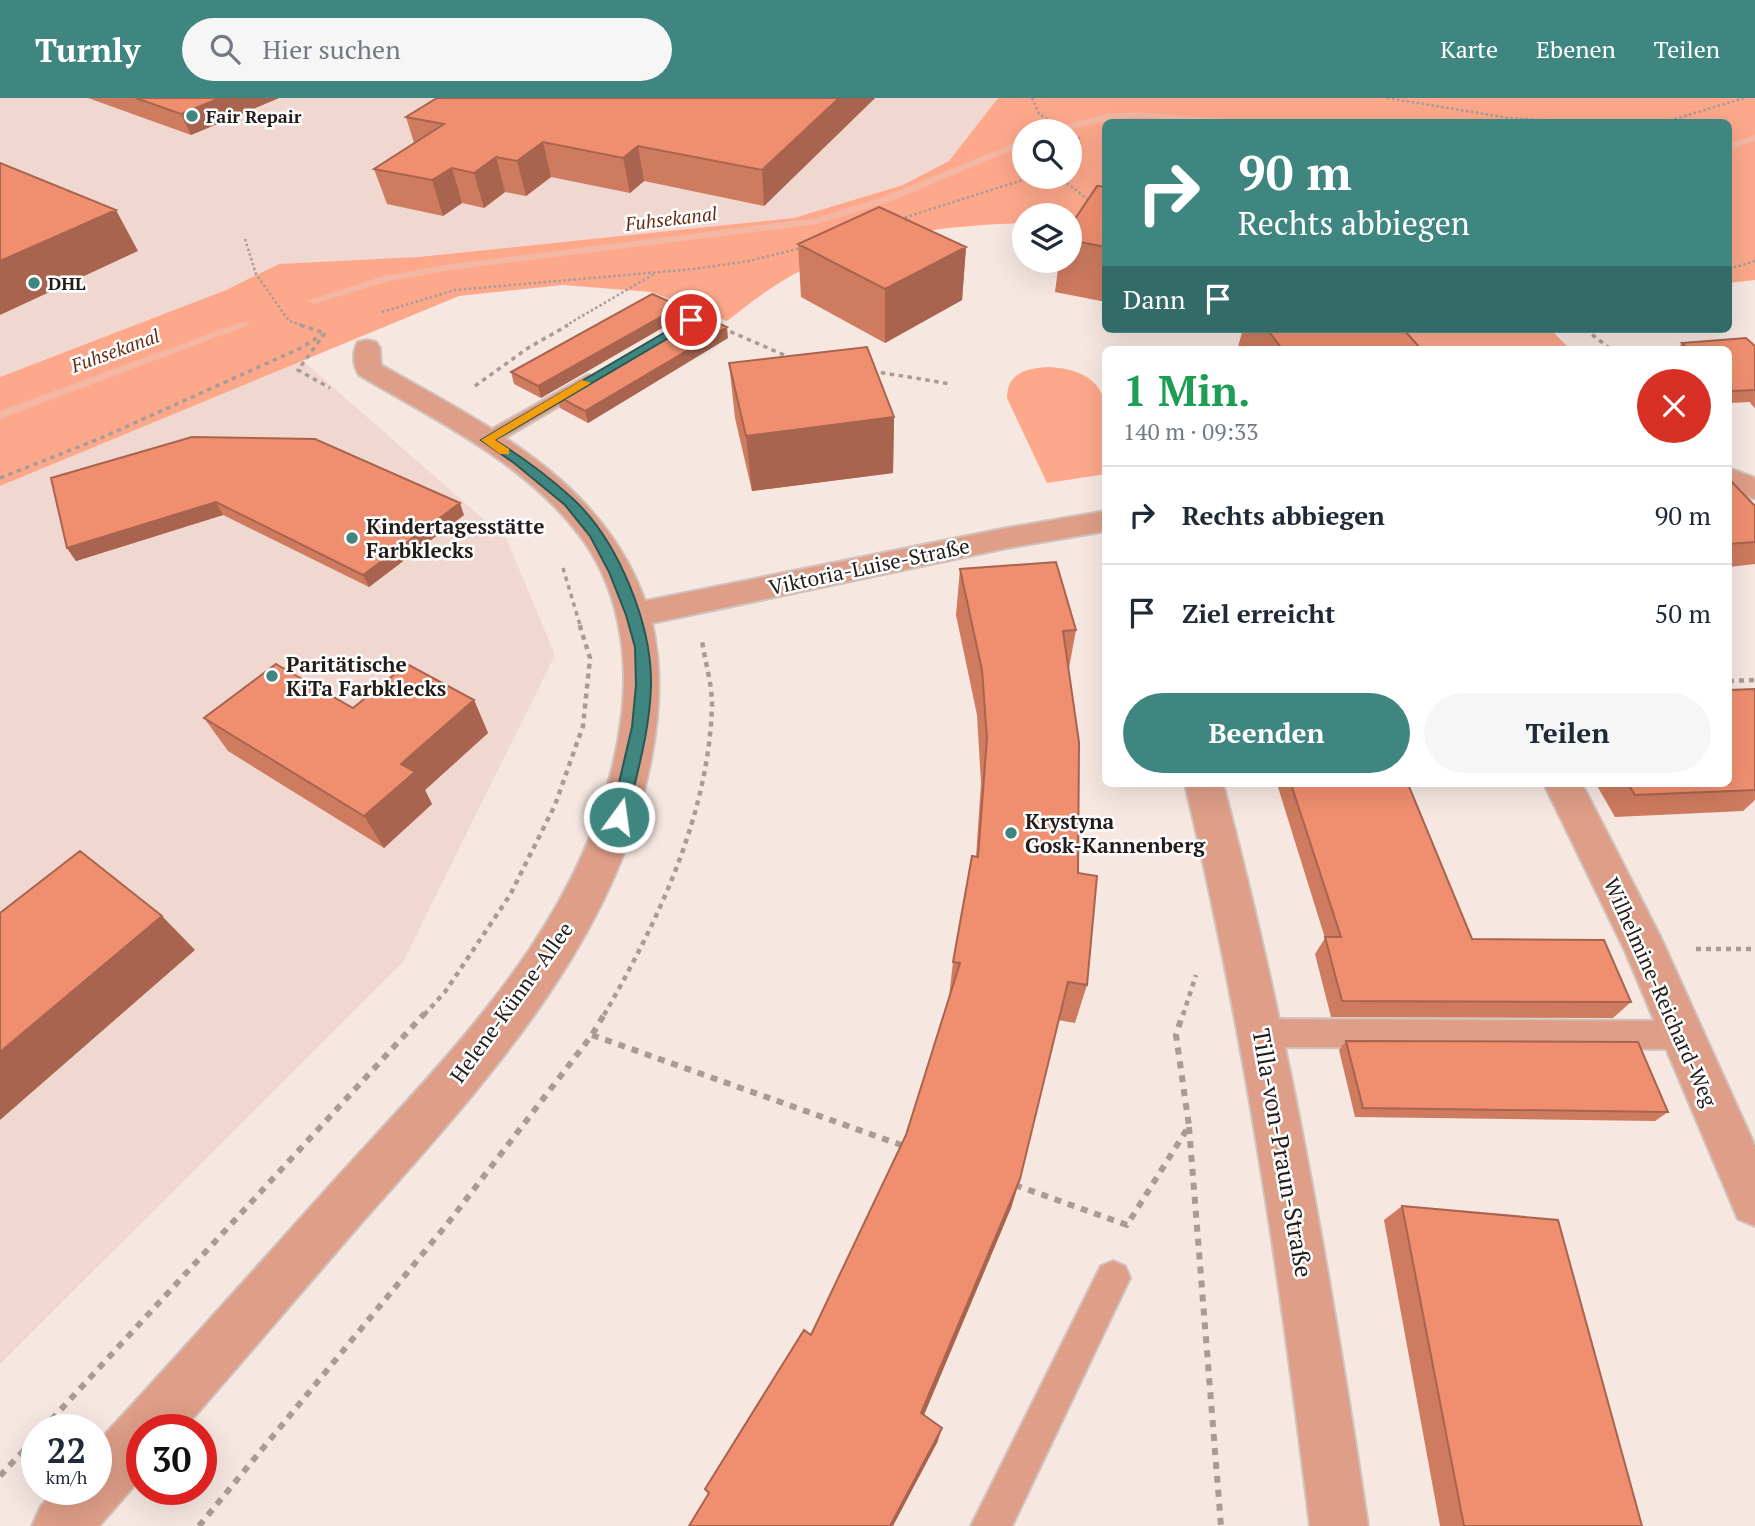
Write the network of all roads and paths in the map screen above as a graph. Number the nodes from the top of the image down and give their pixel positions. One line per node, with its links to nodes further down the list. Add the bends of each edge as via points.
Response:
1 (1032, 98): 4 (path, via 1035,110)
2 (1387, 98): 5 (path)
3 (1744, 98): 6 (path)
4 (1046, 119)
5 (1524, 119)
6 (1681, 119)
7 (1012, 183): 10 (path)
8 (1075, 189): 9 (path)
9 (1092, 202)
10 (890, 222)
11 (245, 239): 18 (path, via 256,274 289,321)
12 (810, 246): 15 (path, via 748,261)
13 (1755, 261): 14 (path)
14 (1732, 268)
15 (658, 272): 16 (path, via 455,290); 26 (path, via 528,348)
16 (382, 312)
17 (720, 327): 22 (path)
18 (325, 333): 27 (path, via 298,370); 29 (path, via 100,438)
19 (1590, 333): 20 (path)
20 (1607, 346)
21 (367, 348): 28 (street, Helene-Künne-Allee, via 368,369)
22 (795, 360)
23 (607, 370): 28 (lane)
24 (860, 370): 25 (path)
25 (951, 384)
26 (475, 386)
27 (333, 390)
28 (487, 440): 32 (street, Helene-Künne-Allee, via 569,502 595,534)
29 (0, 478)
30 (1102, 522): 32 (street, Viktoria-Luise-Straße)
31 (561, 561): 46 (path, via 590,658 583,726 555,804 510,895 445,992)
32 (633, 615): 47 (street, Helene-Künne-Allee, via 642,647 640,727 619,817 571,922 441,1098)
33 (1755, 680): 34 (path)
34 (1732, 681)
35 (1205, 787): 38 (street, Tilla-von-Praun-Straße)
36 (1564, 787): 40 (street, Wilhelmine-Reichard-Weg)
37 (1198, 968): 41 (path, via 1175,1035)
38 (1262, 1033): 40 (lane); 56 (street, Tilla-von-Praun-Straße, via 1311,1313)
39 (592, 1035): 42 (path)
40 (1681, 1035): 44 (street, Wilhelmine-Reichard-Weg)
41 (1189, 1126): 43 (path, via 1127,1225); 55 (path)
42 (918, 1150)
43 (1010, 1183)
44 (1755, 1202)
45 (1113, 1278): 54 (lane)
46 (57, 1414)
47 (160, 1414)
48 (21, 1453): 51 (path)
49 (126, 1453): 50 (street)
50 (112, 1469)
51 (0, 1476)
52 (80, 1505): 53 (street)
53 (61, 1526)
54 (991, 1526)
55 (1222, 1526)
56 (1339, 1526)

